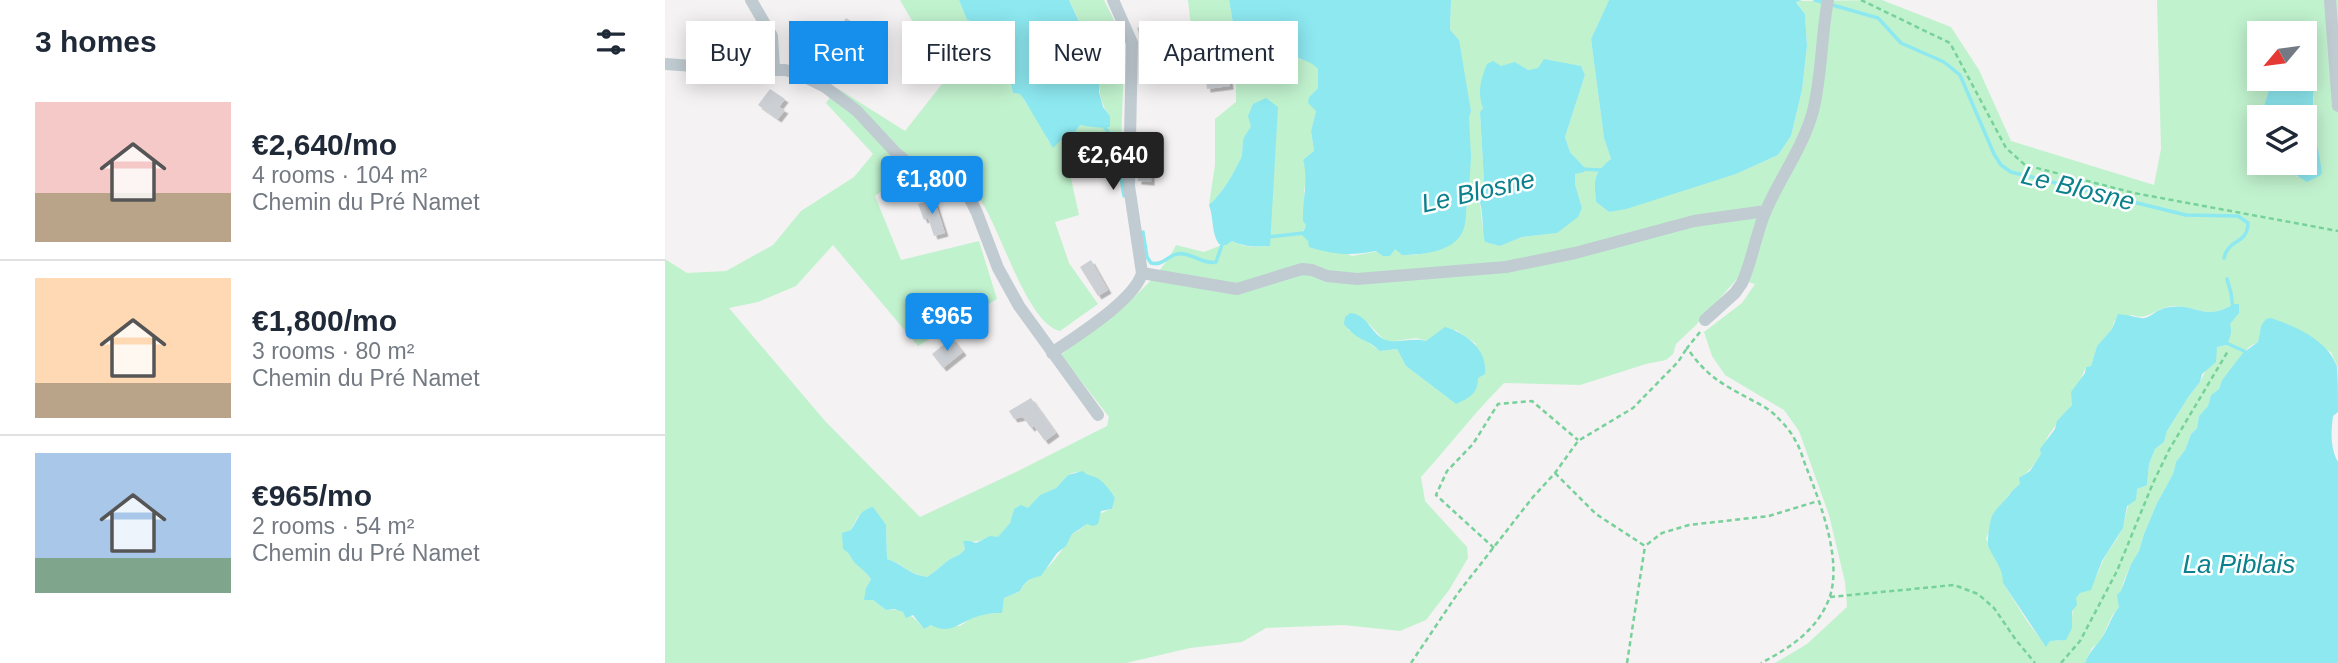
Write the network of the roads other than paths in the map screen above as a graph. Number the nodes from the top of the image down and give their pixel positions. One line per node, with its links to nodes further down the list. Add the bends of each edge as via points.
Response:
1 (751, 0): 5 (street)
2 (1113, 0): 11 (street, via 1132,43 1129,186)
3 (1828, 0): 10 (street, via 1818,86 1805,136)
4 (2330, 0): 9 (street)
5 (763, 21)
6 (665, 64): 7 (street)
7 (686, 65)
8 (775, 69): 13 (street, via 797,73 832,92 914,168 952,183 969,197 1008,288)
9 (2338, 106)
10 (1766, 211): 11 (street, via 1694,220 1506,267 1357,279 1302,269 1237,289); 12 (street, via 1742,284)
11 (1142, 273): 13 (street, via 1131,293)
12 (1705, 320)
13 (1052, 353): 14 (street)
14 (1098, 415)

